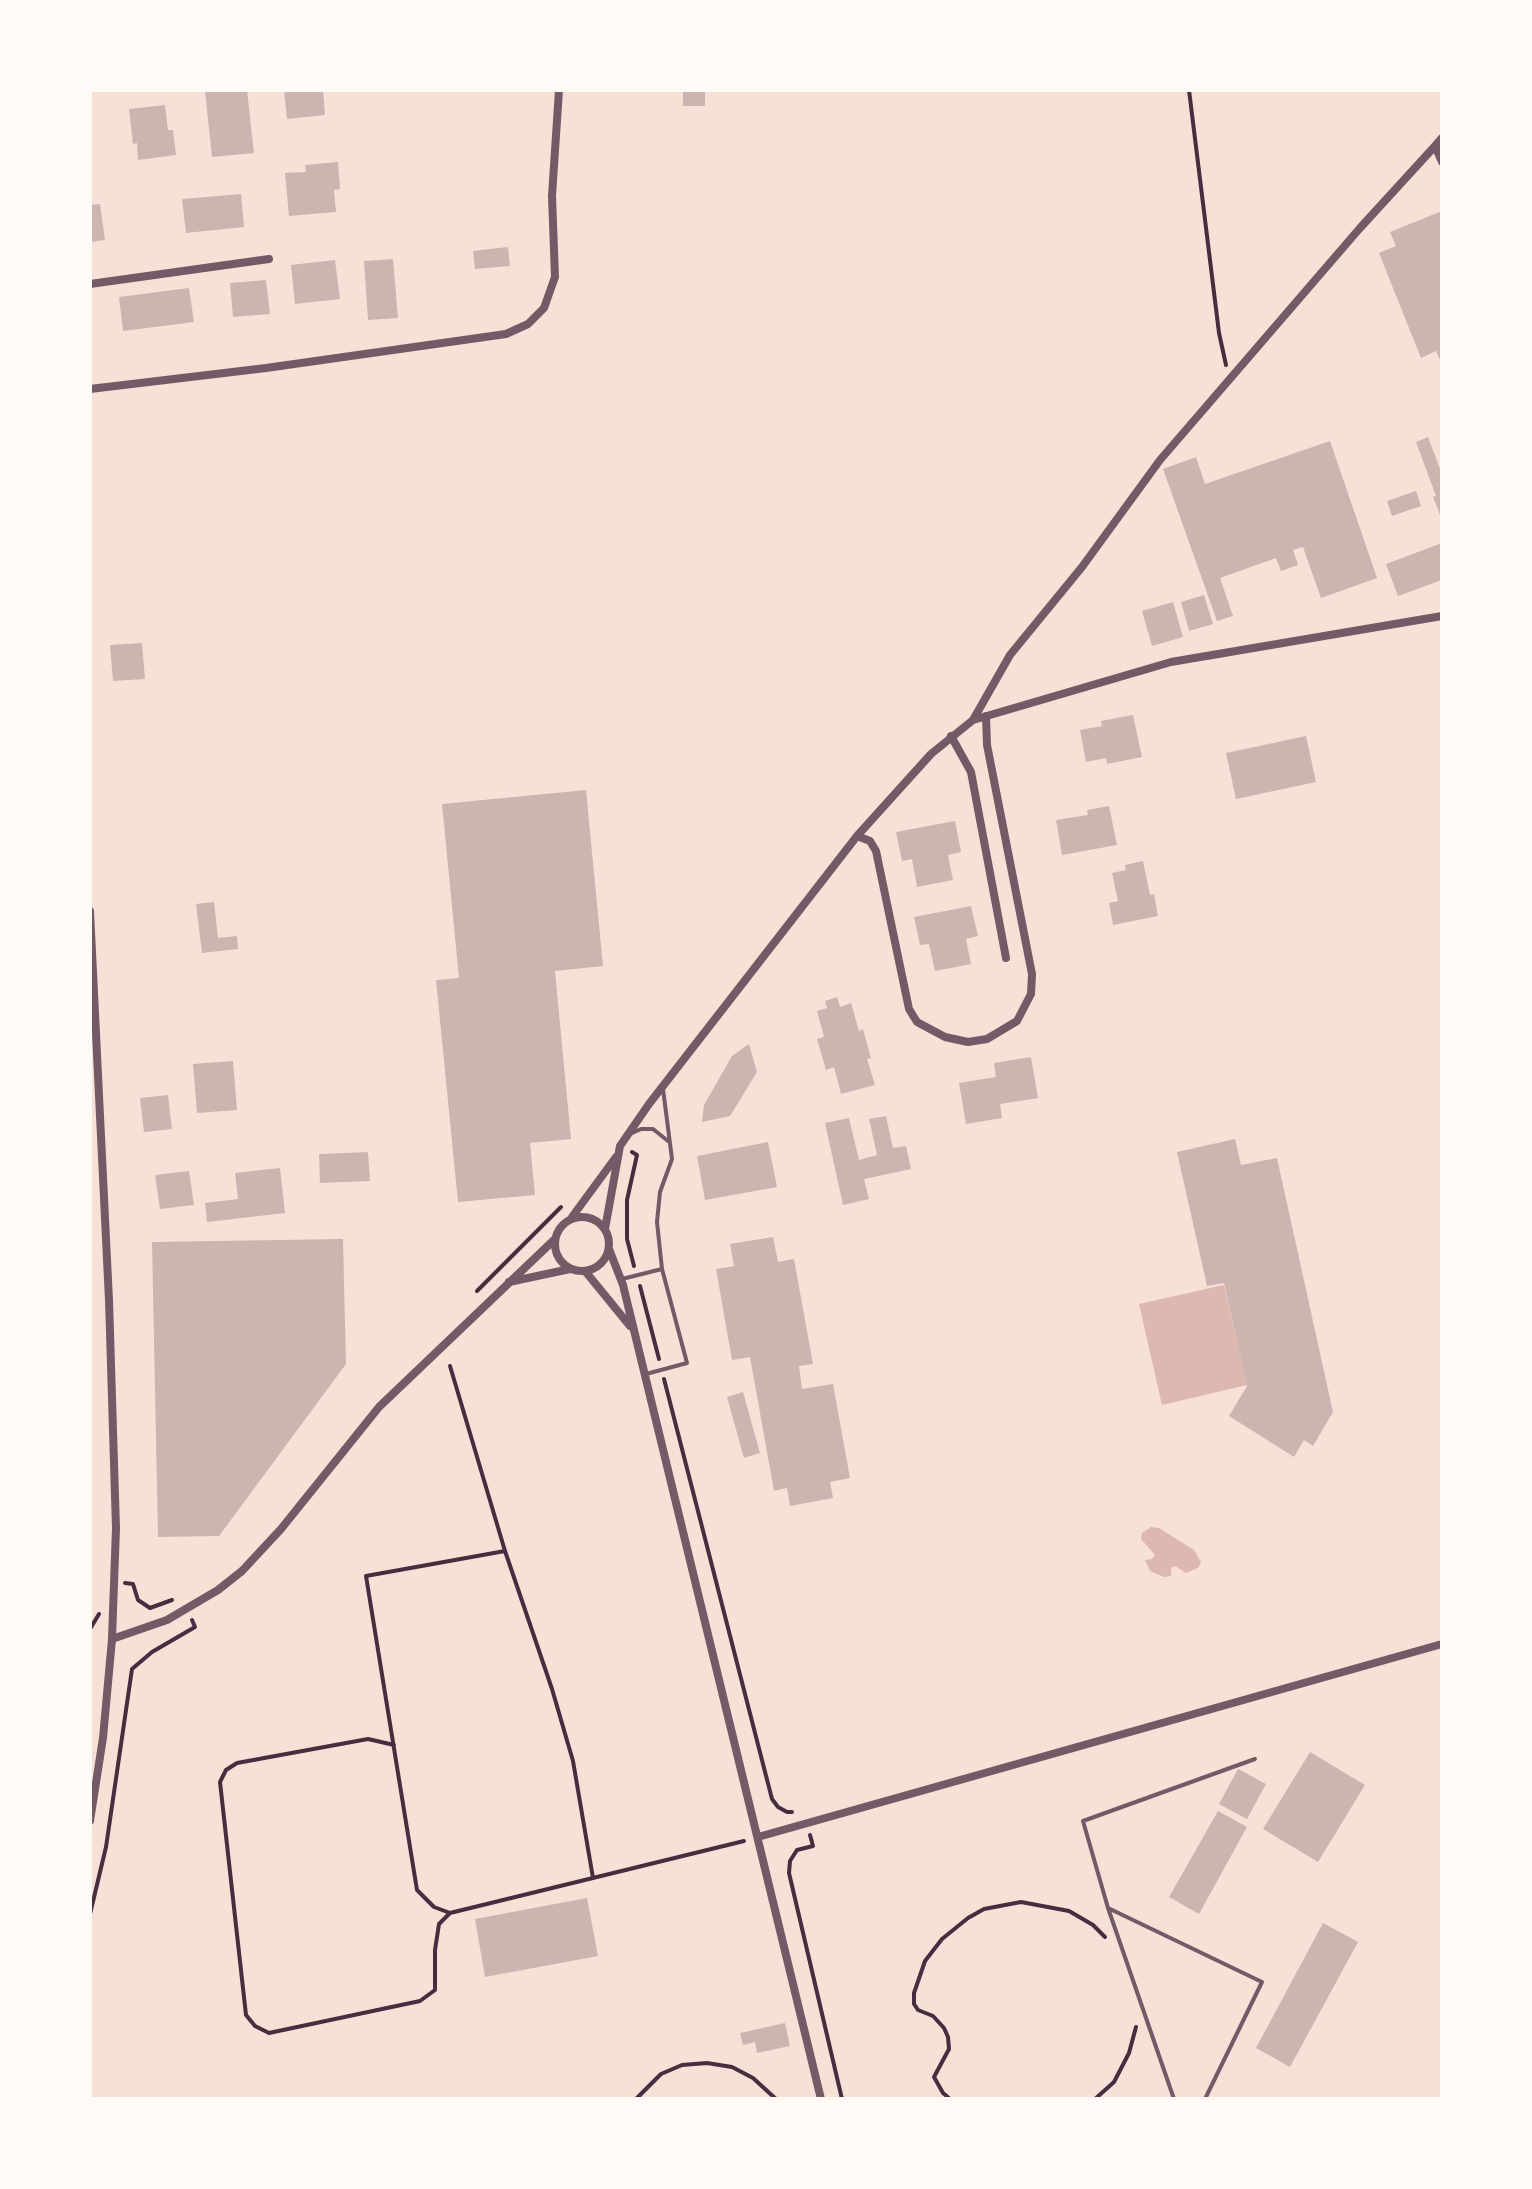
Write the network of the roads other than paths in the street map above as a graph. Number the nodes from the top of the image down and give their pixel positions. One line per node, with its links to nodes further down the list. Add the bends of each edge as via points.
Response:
1 (559, 90): 7 (street, via 552,196 555,277 541,313 528,324 491,336)
2 (1442, 138): 3 (street)
3 (1435, 146): 4 (street); 10 (street, via 1160,460 1010,655)
4 (1442, 162)
5 (269, 259): 6 (street)
6 (90, 284)
7 (90, 389)
8 (1442, 616): 9 (street, via 1171,662)
9 (986, 716): 10 (street); 12 (street, via 987,745 1032,974 1031,994 1017,1021 987,1039 968,1042 917,1022 909,1009 876,851 870,841)
10 (973, 720): 11 (street)
11 (951, 736): 12 (street); 14 (street, via 971,772)
12 (857, 836): 15 (street)
13 (90, 911): 30 (street, via 116,1497)
14 (1006, 958)
15 (663, 1086): 16 (street); 17 (lane)
16 (628, 1135): 17 (lane, via 653,1129); 18 (street)
17 (669, 1141): 24 (lane, via 672,1159 660,1192 657,1222)
18 (619, 1150): 19 (street); 20 (street)
19 (572, 1218): 20 (street, via 590,1217); 21 (street)
20 (605, 1229): 22 (street)
21 (555, 1239): 23 (street, via 558,1256); 27 (street)
22 (609, 1249): 25 (street, via 600,1264); 26 (street)
23 (570, 1269): 25 (street); 27 (street)
24 (662, 1269): 26 (lane); 29 (lane, via 687,1363)
25 (585, 1271): 28 (street)
26 (621, 1279): 28 (street)
27 (508, 1282): 30 (street, via 379,1407 250,1563 186,1609)
28 (632, 1329): 29 (street)
29 (643, 1374): 34 (street)
30 (112, 1639): 33 (street)
31 (1442, 1644): 34 (street)
32 (1255, 1759): 35 (lane, via 1083,1821)
33 (90, 1821)
34 (758, 1837): 36 (street)
35 (1108, 1908): 37 (lane); 38 (lane, via 1262,1982)
36 (821, 2099)
37 (1174, 2099)
38 (1205, 2099)

